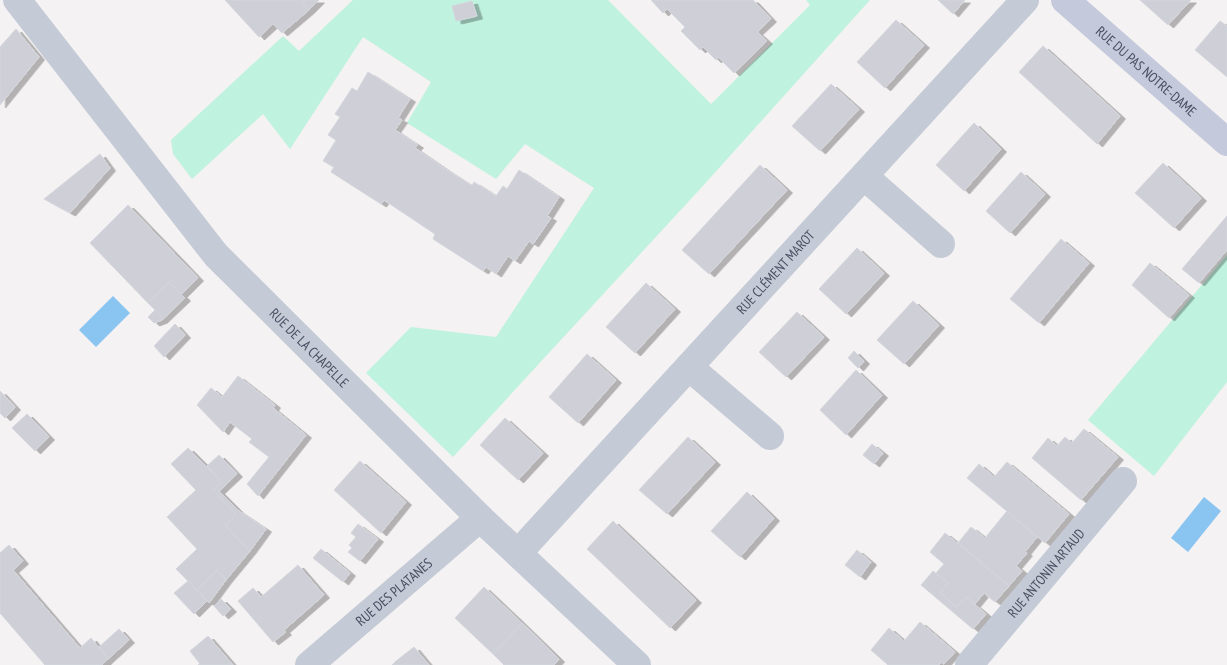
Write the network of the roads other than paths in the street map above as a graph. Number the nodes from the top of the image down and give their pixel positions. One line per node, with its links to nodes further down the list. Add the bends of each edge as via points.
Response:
1 (17, 0): 10 (street, RUE DE LA CHAPELLE, via 216,255)
2 (1026, 0): 5 (street, RUE CLÉMENT MAROT)
3 (1065, 0): 4 (street, RUE DU PAS NOTRE-DAME)
4 (1227, 142)
5 (864, 176): 6 (street); 7 (street, RUE CLÉMENT MAROT)
6 (941, 244)
7 (689, 367): 8 (street); 11 (street, RUE CLÉMENT MAROT)
8 (770, 436)
9 (1123, 481): 14 (street, RUE ANTONIN ARTAUD)
10 (480, 518): 11 (street, RUE DE LA CHAPELLE); 12 (street, RUE DES PLATANES)
11 (518, 553): 13 (street, RUE DE LA CHAPELLE)
12 (309, 665)
13 (637, 665)
14 (969, 665)

